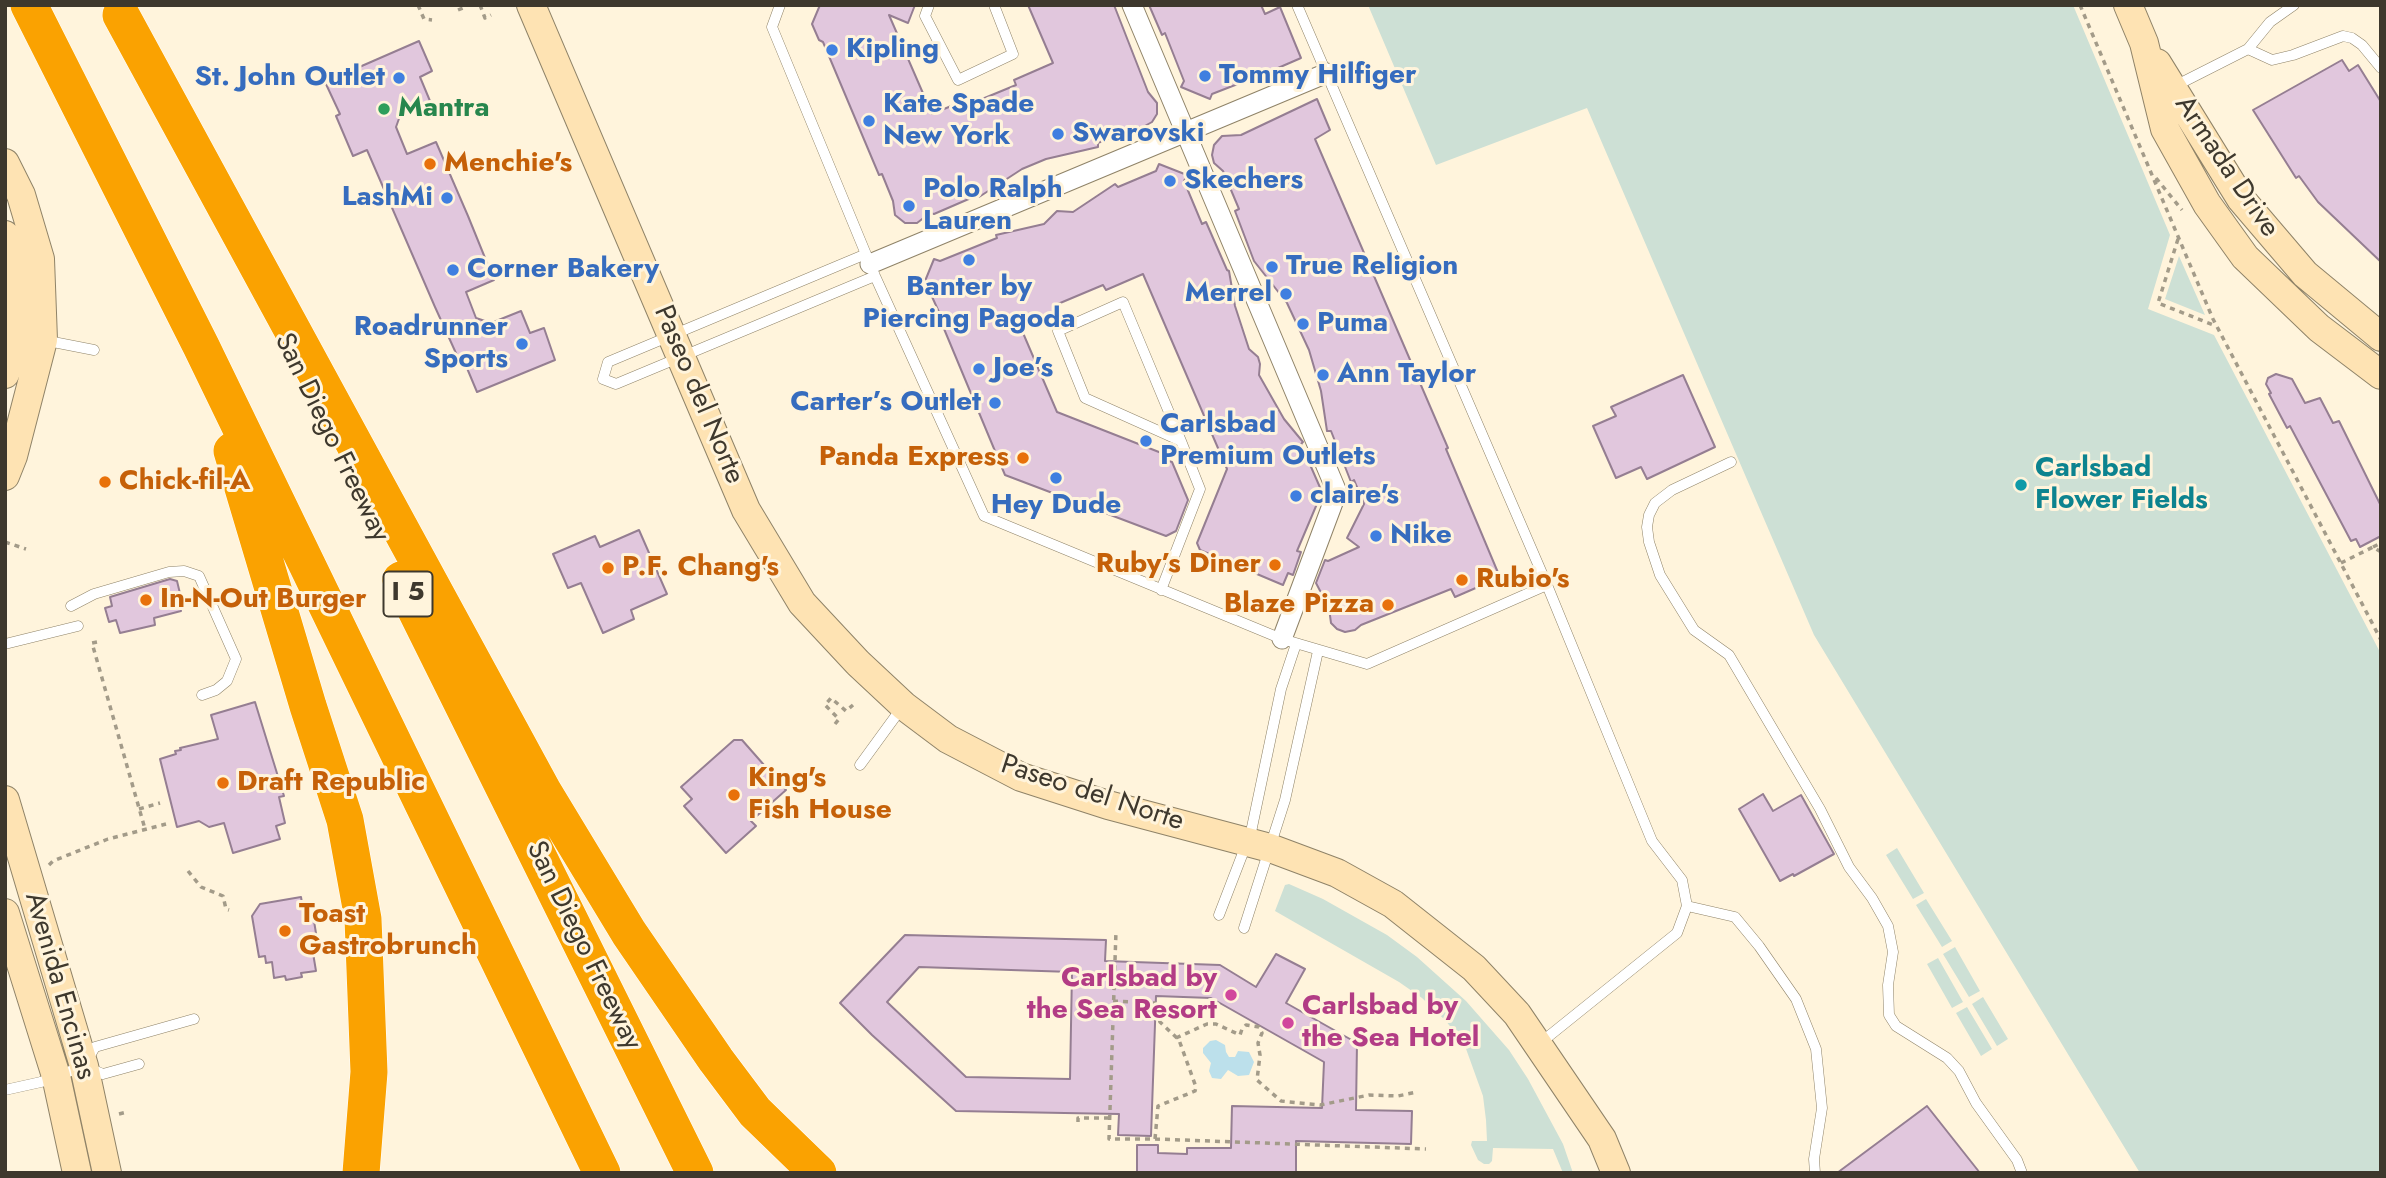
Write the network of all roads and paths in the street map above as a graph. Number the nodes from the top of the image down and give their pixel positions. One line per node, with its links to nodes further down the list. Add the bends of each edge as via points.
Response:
1 (29, 5): 31 (highway)
2 (418, 5): 17 (path, via 424,19)
3 (464, 5): 15 (path)
4 (480, 5): 16 (path, via 485,18)
5 (531, 5): 32 (main road, Paseo del Norte)
6 (780, 5): 27 (lane, via 772,27)
7 (929, 5): 8 (lane, via 925,16 958,80 1013,54)
8 (994, 5)
9 (1132, 5): 23 (street)
10 (1297, 5): 21 (lane)
11 (2080, 5): 26 (path)
12 (2128, 5): 18 (main road, Armada Drive)
13 (2294, 5): 19 (lane, via 2270,22)
14 (119, 10): 93 (highway, San Diego Freeway / I 5); 94 (highway, via 543,791 629,933 716,1060 755,1112)
15 (458, 10)
16 (491, 15)
17 (432, 20)
18 (2144, 43): 22 (main road, Armada Drive); 35 (main road, Armada Drive, via 2165,129 2207,204 2245,257 2319,328)
19 (2248, 49): 20 (lane, via 2272,60 2343,36 2362,45); 22 (lane)
20 (2381, 68)
21 (1327, 74): 23 (street); 45 (lane)
22 (2173, 87): 29 (main road, Armada Drive, via 2235,190 2272,237 2305,274)
23 (1185, 133): 27 (street); 50 (street, via 1337,492)
24 (5, 163): 30 (main road, via 40,259)
25 (5, 234): 34 (main road, via 14,259 16,345)
26 (2179, 237): 28 (path); 28 (path, via 2158,303)
27 (870, 265): 32 (lane); 32 (lane); 46 (lane, via 984,516)
28 (2217, 326): 44 (path)
29 (2381, 337)
30 (43, 340): 33 (lane); 38 (main road)
31 (201, 346): 91 (highway, via 345,820 364,933 369,1072); 92 (highway)
32 (677, 347): 32 (lane, via 608,362 603,379 616,384); 56 (main road, Paseo del Norte, via 746,510 802,603)
33 (94, 350)
34 (5, 374)
35 (2381, 375)
36 (1181, 440): 36 (lane, via 1123,302 1058,331 1085,398); 46 (lane, via 1200,489)
37 (1731, 462): 97 (lane, via 1655,503 1647,527 1660,575 1694,630 1729,654 1849,867 1888,926 1893,952 1889,1015 1896,1026 1947,1058 1959,1071)
38 (5, 476)
39 (5, 542): 42 (path)
40 (2381, 543): 41 (path)
41 (2372, 547): 43 (path); 44 (path)
42 (26, 549)
43 (2381, 552)
44 (2341, 563): 49 (path)
45 (1547, 584): 53 (lane, via 1367,664); 68 (lane, via 1652,841 1682,880)
46 (1161, 590): 50 (lane)
47 (71, 606): 54 (lane, via 94,594 169,572 200,576 236,659 228,681)
48 (78, 625): 52 (lane)
49 (2381, 640)
50 (1289, 641): 53 (lane); 65 (lane, via 1259,802)
51 (97, 642): 61 (path, via 92,643)
52 (5, 644)
53 (1318, 651): 65 (lane, via 1285,800)
54 (202, 695)
55 (853, 705): 57 (path, via 846,711 831,698 825,705 839,719)
56 (904, 706): 58 (lane); 65 (main road, Paseo del Norte, via 948,740 1021,777)
57 (835, 724)
58 (860, 765)
59 (5, 800): 64 (main road, Avenida Encinas)
60 (160, 803): 61 (path)
61 (139, 809): 63 (path)
62 (166, 824): 63 (path)
63 (145, 829): 66 (path)
64 (11, 844): 79 (main road, Avenida Encinas)
65 (1258, 844): 71 (lane); 72 (lane); 77 (main road, Paseo del Norte, via 1337,873 1393,904 1474,968 1517,1014)
66 (58, 859)
67 (188, 871): 69 (path, via 201,887 223,896)
68 (1687, 906): 77 (lane, via 1676,933); 96 (lane, via 1735,917 1796,999 1816,1049 1822,1108)
69 (229, 910)
70 (6, 915): 80 (main road, Avenida Encinas)
71 (1219, 915)
72 (1244, 928)
73 (1115, 931): 74 (path)
74 (1113, 1001): 76 (path, via 1155,1003 1160,1022); 85 (path)
75 (194, 1019): 79 (lane, via 95,1047)
76 (1176, 1038): 82 (path, via 1207,1024 1240,1035 1247,1025 1259,1027 1257,1080 1281,1101 1320,1105); 87 (path, via 1196,1087 1158,1106)
77 (1538, 1045): 95 (main road, Paseo del Norte, via 1602,1139)
78 (139, 1064): 79 (lane, via 103,1074)
79 (84, 1066): 80 (lane); 90 (main road, Avenida Encinas)
80 (56, 1076): 81 (lane); 89 (main road, Avenida Encinas)
81 (5, 1090)
82 (1417, 1092)
83 (127, 1112): 84 (path)
84 (114, 1115)
85 (1110, 1118): 86 (path, via 1078,1118); 87 (path, via 1109,1139)
86 (1078, 1122)
87 (1155, 1139): 88 (path)
88 (1426, 1149)
89 (77, 1173)
90 (107, 1173)
91 (361, 1173)
92 (602, 1173)
93 (695, 1173)
94 (818, 1173)
95 (1616, 1173)
96 (1815, 1173)
97 (2022, 1173)

